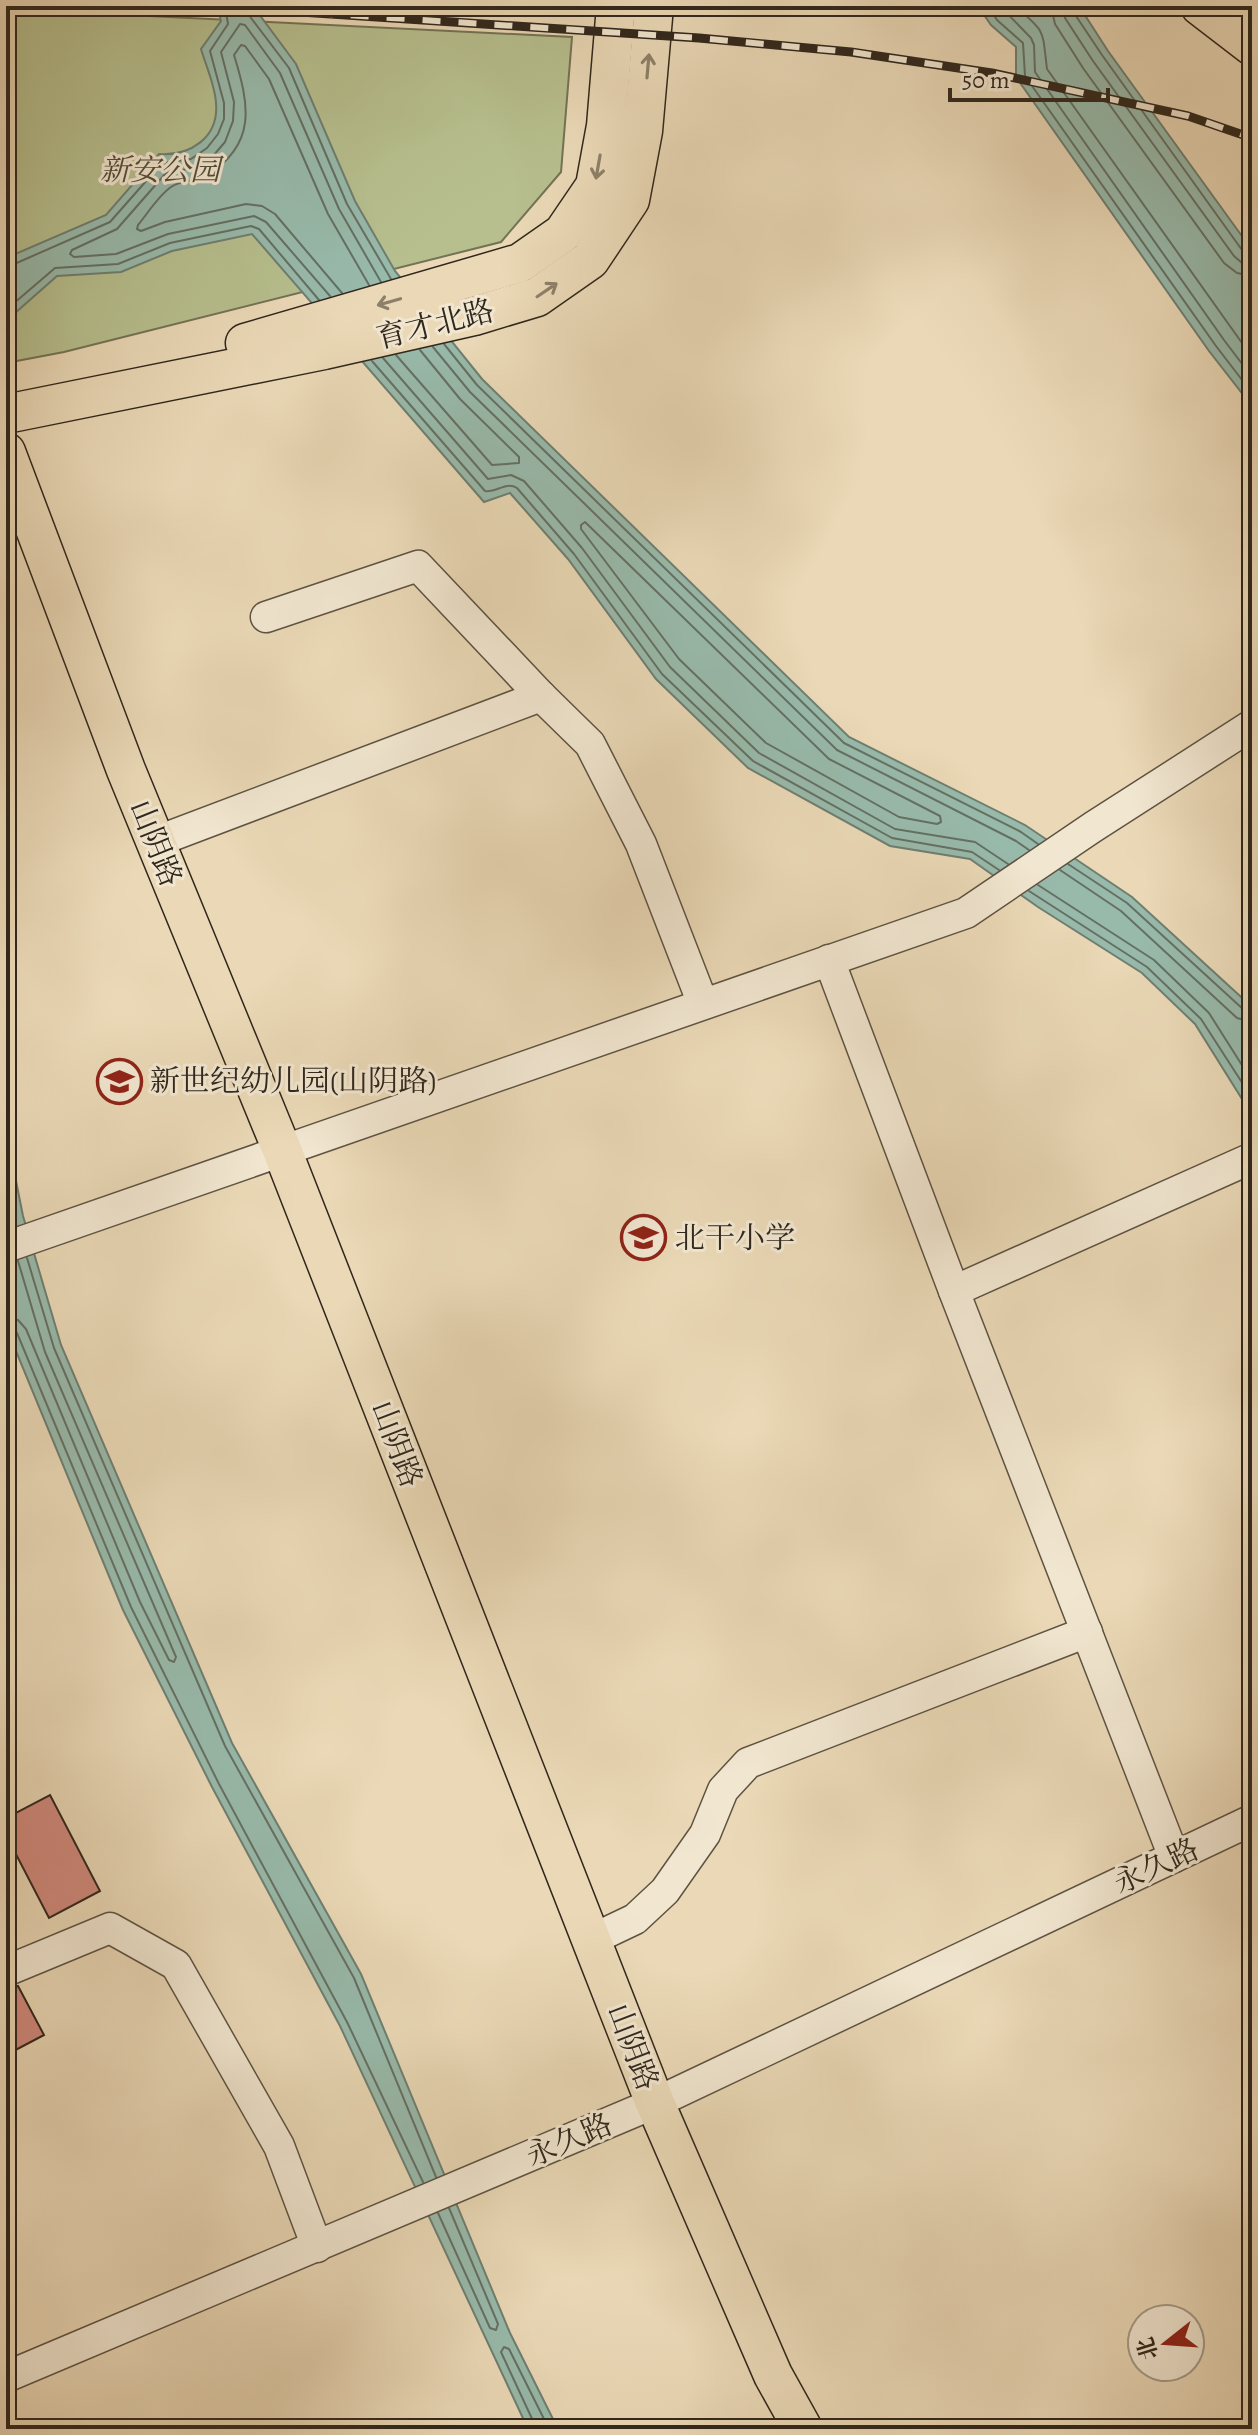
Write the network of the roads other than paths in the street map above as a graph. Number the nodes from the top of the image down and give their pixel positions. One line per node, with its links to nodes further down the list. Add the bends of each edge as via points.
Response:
1 (616, 6): 5 (main road, 育才北路, one-way to 5, via 595,186 563,233 520,263)
2 (654, 6): 5 (main road, 育才北路, one-way to 2, via 474,316 537,297 590,260 630,200 643,131)
3 (1200, 6): 4 (main road)
4 (1252, 46)
5 (313, 338): 6 (main road, 育才北路)
6 (6, 413)
7 (6, 452): 11 (main road, 山阴路)
8 (266, 617): 9 (street, via 418,566)
9 (541, 696): 11 (street); 13 (street, via 590,744 641,844)
10 (1252, 725): 12 (street, via 966,913)
11 (155, 842): 14 (main road, 山阴路)
12 (829, 960): 13 (street); 17 (street)
13 (703, 1004): 14 (street)
14 (282, 1150): 16 (street); 21 (main road, 山阴路)
15 (1252, 1158): 17 (street)
16 (6, 1247)
17 (954, 1291): 18 (street)
18 (1087, 1632): 20 (street); 21 (street, via 748,1763 723,1790 705,1834 665,1891 635,1919)
19 (1252, 1820): 20 (street, 永久路)
20 (1174, 1857): 23 (street, 永久路)
21 (591, 1940): 23 (main road, 山阴路)
22 (6, 1971): 24 (street, via 110,1928 176,1965 279,2146)
23 (655, 2103): 24 (street, 永久路); 26 (main road, 山阴路, via 773,2375)
24 (317, 2247): 25 (street, 永久路)
25 (6, 2377)
26 (803, 2429)

